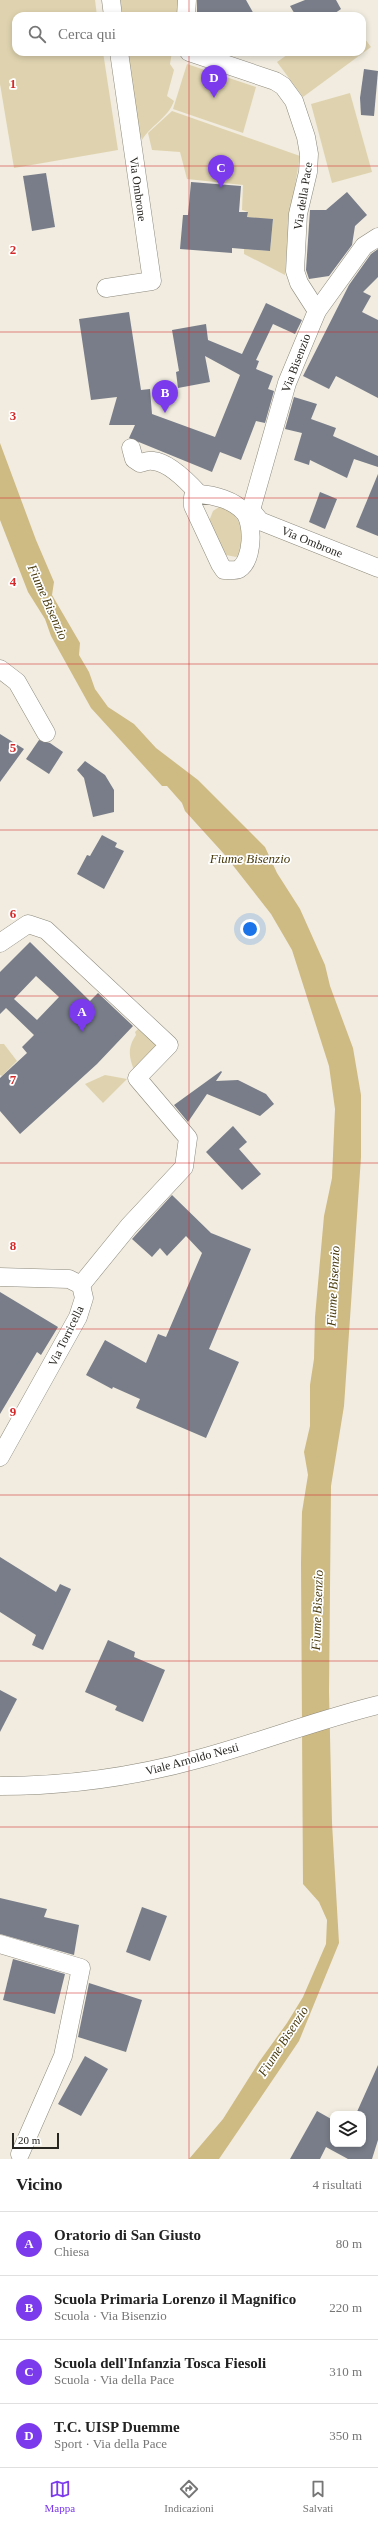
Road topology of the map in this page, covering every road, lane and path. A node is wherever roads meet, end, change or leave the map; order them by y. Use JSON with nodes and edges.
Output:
{"nodes":[{"id":1,"x":111,"y":0,"type":"edge"},
{"id":2,"x":187,"y":0,"type":"edge"},
{"id":3,"x":112,"y":12,"type":"edge"},
{"id":4,"x":186,"y":12,"type":"edge"},
{"id":5,"x":120,"y":56,"type":"edge"},
{"id":6,"x":201,"y":56,"type":"edge"},
{"id":7,"x":378,"y":237,"type":"edge"},
{"id":8,"x":106,"y":288,"type":"dead end"},
{"id":9,"x":317,"y":311,"type":"junction"},
{"id":10,"x":131,"y":448,"type":"dead end"},
{"id":11,"x":199,"y":494,"type":"junction"},
{"id":12,"x":248,"y":511,"type":"junction"},
{"id":13,"x":378,"y":568,"type":"edge"},
{"id":14,"x":0,"y":669,"type":"edge"},
{"id":15,"x":46,"y":733,"type":"dead end"},
{"id":16,"x":0,"y":943,"type":"edge"},
{"id":17,"x":0,"y":1277,"type":"edge"},
{"id":18,"x":80,"y":1285,"type":"junction"},
{"id":19,"x":0,"y":1457,"type":"edge"},
{"id":20,"x":378,"y":1705,"type":"edge"},
{"id":21,"x":0,"y":1786,"type":"edge"},
{"id":22,"x":0,"y":1944,"type":"edge"},
{"id":23,"x":20,"y":2154,"type":"dead end"}],
"edges":[{"from":1,"to":3,"type":"street"},
{"from":2,"to":4,"type":"street"},
{"from":5,"to":8,"type":"street","name":"Via Ombrone"},
{"from":6,"to":9,"type":"street","name":"Via della Pace"},
{"from":7,"to":9,"type":"street","name":"Via Bisenzio"},
{"from":9,"to":12,"type":"street","name":"Via Bisenzio"},
{"from":10,"to":11,"type":"street"},
{"from":11,"to":12,"type":"street","name":"Via Ombrone"},
{"from":11,"to":12,"type":"street"},
{"from":12,"to":13,"type":"street","name":"Via Ombrone"},
{"from":14,"to":15,"type":"street"},
{"from":16,"to":18,"type":"street"},
{"from":17,"to":18,"type":"street"},
{"from":18,"to":19,"type":"street","name":"Via Torricella"},
{"from":20,"to":21,"type":"street","name":"Viale Arnoldo Nesti"},
{"from":22,"to":23,"type":"street"}]}
